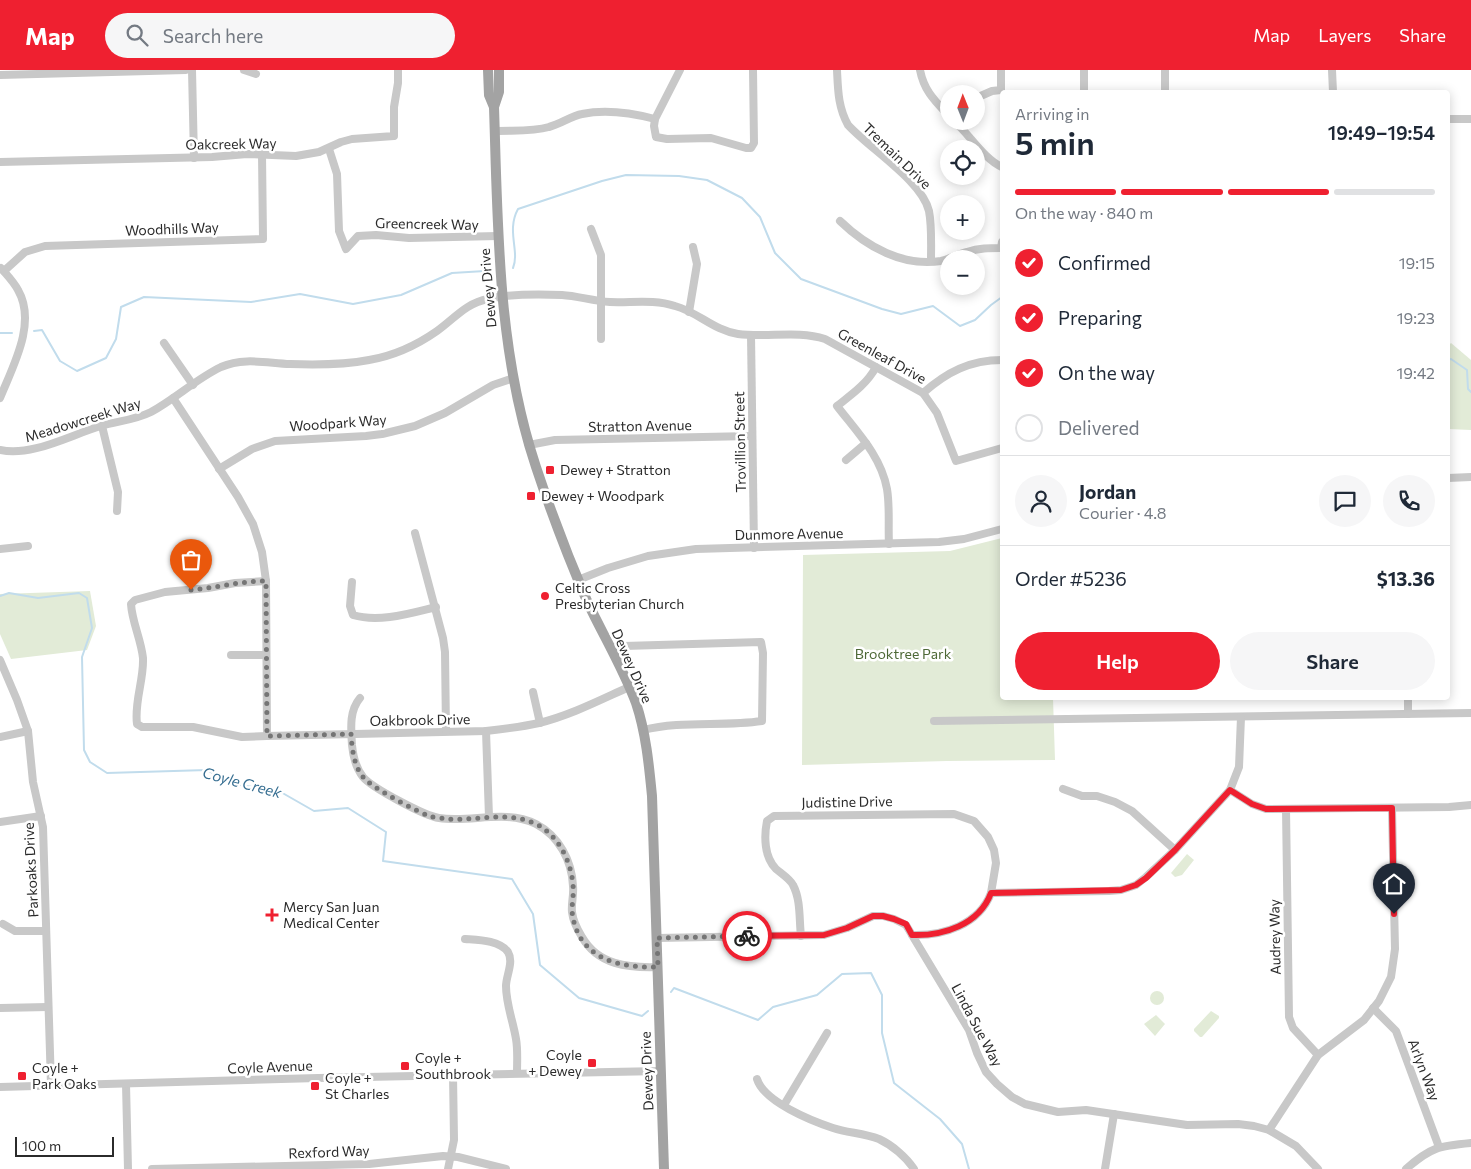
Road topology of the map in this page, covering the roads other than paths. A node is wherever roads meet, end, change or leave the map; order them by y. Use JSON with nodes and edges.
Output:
{"nodes":[{"id":1,"x":186,"y":70,"type":"edge"},
{"id":2,"x":192,"y":70,"type":"edge"},
{"id":3,"x":244,"y":70,"type":"edge"},
{"id":4,"x":398,"y":70,"type":"edge"},
{"id":5,"x":488,"y":70,"type":"edge"},
{"id":6,"x":499,"y":70,"type":"edge"},
{"id":7,"x":680,"y":70,"type":"edge"},
{"id":8,"x":753,"y":70,"type":"edge"},
{"id":9,"x":838,"y":70,"type":"edge"},
{"id":10,"x":920,"y":70,"type":"edge"},
{"id":11,"x":1001,"y":70,"type":"edge"},
{"id":12,"x":1084,"y":70,"type":"edge"},
{"id":13,"x":1164,"y":70,"type":"edge"},
{"id":14,"x":1332,"y":70,"type":"edge"},
{"id":15,"x":256,"y":74,"type":"dead end"},
{"id":16,"x":0,"y":75,"type":"edge"},
{"id":17,"x":1000,"y":90,"type":"edge"},
{"id":18,"x":1001,"y":90,"type":"edge"},
{"id":19,"x":1084,"y":90,"type":"edge"},
{"id":20,"x":1165,"y":90,"type":"edge"},
{"id":21,"x":1333,"y":90,"type":"edge"},
{"id":22,"x":985,"y":95,"type":"edge"},
{"id":23,"x":494,"y":107,"type":"junction"},
{"id":24,"x":940,"y":107,"type":"edge"},
{"id":25,"x":655,"y":119,"type":"junction"},
{"id":26,"x":1450,"y":119,"type":"edge"},
{"id":27,"x":1471,"y":119,"type":"edge"},
{"id":28,"x":964,"y":130,"type":"edge"},
{"id":29,"x":495,"y":131,"type":"junction"},
{"id":30,"x":329,"y":149,"type":"junction"},
{"id":31,"x":262,"y":154,"type":"junction"},
{"id":32,"x":194,"y":158,"type":"junction"},
{"id":33,"x":0,"y":162,"type":"edge"},
{"id":34,"x":1000,"y":166,"type":"edge"},
{"id":35,"x":840,"y":221,"type":"dead end"},
{"id":36,"x":591,"y":228,"type":"dead end"},
{"id":37,"x":498,"y":236,"type":"junction"},
{"id":38,"x":693,"y":247,"type":"dead end"},
{"id":39,"x":1000,"y":248,"type":"edge"},
{"id":40,"x":931,"y":261,"type":"junction"},
{"id":41,"x":2,"y":269,"type":"edge"},
{"id":42,"x":503,"y":297,"type":"junction"},
{"id":43,"x":601,"y":301,"type":"junction"},
{"id":44,"x":689,"y":312,"type":"junction"},
{"id":45,"x":750,"y":336,"type":"junction"},
{"id":46,"x":601,"y":339,"type":"dead end"},
{"id":47,"x":164,"y":342,"type":"dead end"},
{"id":48,"x":1000,"y":360,"type":"edge"},
{"id":49,"x":876,"y":367,"type":"junction"},
{"id":50,"x":514,"y":378,"type":"junction"},
{"id":51,"x":192,"y":385,"type":"junction"},
{"id":52,"x":923,"y":393,"type":"junction"},
{"id":53,"x":0,"y":398,"type":"edge"},
{"id":54,"x":173,"y":398,"type":"junction"},
{"id":55,"x":102,"y":426,"type":"junction"},
{"id":56,"x":752,"y":436,"type":"junction"},
{"id":57,"x":866,"y":443,"type":"junction"},
{"id":58,"x":529,"y":445,"type":"junction"},
{"id":59,"x":1000,"y":449,"type":"edge"},
{"id":60,"x":0,"y":450,"type":"edge"},
{"id":61,"x":846,"y":460,"type":"dead end"},
{"id":62,"x":219,"y":469,"type":"junction"},
{"id":63,"x":1450,"y":478,"type":"edge"},
{"id":64,"x":1471,"y":478,"type":"edge"},
{"id":65,"x":117,"y":511,"type":"dead end"},
{"id":66,"x":1000,"y":529,"type":"edge"},
{"id":67,"x":415,"y":533,"type":"dead end"},
{"id":68,"x":889,"y":544,"type":"junction"},
{"id":69,"x":28,"y":546,"type":"dead end"},
{"id":70,"x":754,"y":548,"type":"junction"},
{"id":71,"x":0,"y":549,"type":"edge"},
{"id":72,"x":578,"y":580,"type":"junction"},
{"id":73,"x":266,"y":581,"type":"junction"},
{"id":74,"x":352,"y":582,"type":"dead end"},
{"id":75,"x":436,"y":608,"type":"junction"},
{"id":76,"x":610,"y":648,"type":"junction"},
{"id":77,"x":231,"y":655,"type":"dead end"},
{"id":78,"x":266,"y":655,"type":"junction"},
{"id":79,"x":0,"y":660,"type":"edge"},
{"id":80,"x":629,"y":687,"type":"junction"},
{"id":81,"x":533,"y":692,"type":"dead end"},
{"id":82,"x":360,"y":698,"type":"dead end"},
{"id":83,"x":1408,"y":700,"type":"edge"},
{"id":84,"x":1471,"y":713,"type":"edge"},
{"id":85,"x":1408,"y":714,"type":"junction"},
{"id":86,"x":1241,"y":717,"type":"junction"},
{"id":87,"x":934,"y":721,"type":"dead end"},
{"id":88,"x":540,"y":723,"type":"junction"},
{"id":89,"x":643,"y":730,"type":"junction"},
{"id":90,"x":28,"y":731,"type":"junction"},
{"id":91,"x":446,"y":731,"type":"junction"},
{"id":92,"x":486,"y":731,"type":"junction"},
{"id":93,"x":351,"y":734,"type":"junction"},
{"id":94,"x":267,"y":736,"type":"junction"},
{"id":95,"x":0,"y":737,"type":"edge"},
{"id":96,"x":1063,"y":789,"type":"dead end"},
{"id":97,"x":1230,"y":790,"type":"junction"},
{"id":98,"x":1471,"y":805,"type":"edge"},
{"id":99,"x":1392,"y":808,"type":"junction"},
{"id":100,"x":1286,"y":809,"type":"junction"},
{"id":101,"x":41,"y":816,"type":"junction"},
{"id":102,"x":489,"y":817,"type":"junction"},
{"id":103,"x":0,"y":822,"type":"edge"},
{"id":104,"x":1175,"y":850,"type":"junction"},
{"id":105,"x":991,"y":893,"type":"junction"},
{"id":106,"x":2,"y":924,"type":"dead end"},
{"id":107,"x":46,"y":931,"type":"junction"},
{"id":108,"x":912,"y":935,"type":"junction"},
{"id":109,"x":801,"y":936,"type":"junction"},
{"id":110,"x":657,"y":938,"type":"junction"},
{"id":111,"x":465,"y":939,"type":"dead end"},
{"id":112,"x":658,"y":967,"type":"junction"},
{"id":113,"x":48,"y":1007,"type":"junction"},
{"id":114,"x":0,"y":1008,"type":"edge"},
{"id":115,"x":1373,"y":1008,"type":"junction"},
{"id":116,"x":827,"y":1033,"type":"dead end"},
{"id":117,"x":1318,"y":1054,"type":"junction"},
{"id":118,"x":662,"y":1071,"type":"junction"},
{"id":119,"x":517,"y":1073,"type":"junction"},
{"id":120,"x":453,"y":1075,"type":"junction"},
{"id":121,"x":757,"y":1079,"type":"dead end"},
{"id":122,"x":126,"y":1084,"type":"junction"},
{"id":123,"x":51,"y":1085,"type":"junction"},
{"id":124,"x":0,"y":1086,"type":"edge"},
{"id":125,"x":784,"y":1105,"type":"junction"},
{"id":126,"x":1114,"y":1114,"type":"junction"},
{"id":127,"x":1269,"y":1130,"type":"junction"},
{"id":128,"x":1471,"y":1143,"type":"edge"},
{"id":129,"x":1439,"y":1147,"type":"junction"},
{"id":130,"x":451,"y":1156,"type":"junction"},
{"id":131,"x":369,"y":1166,"type":"edge"},
{"id":132,"x":128,"y":1169,"type":"edge"},
{"id":133,"x":152,"y":1169,"type":"edge"},
{"id":134,"x":448,"y":1169,"type":"edge"},
{"id":135,"x":506,"y":1169,"type":"edge"},
{"id":136,"x":664,"y":1169,"type":"edge"},
{"id":137,"x":914,"y":1169,"type":"edge"},
{"id":138,"x":1105,"y":1169,"type":"edge"},
{"id":139,"x":1318,"y":1169,"type":"edge"},
{"id":140,"x":1406,"y":1169,"type":"edge"}],
"edges":[{"from":1,"to":16,"type":"street"},
{"from":2,"to":32,"type":"street"},
{"from":3,"to":15,"type":"street"},
{"from":4,"to":30,"type":"street","name":"Oakcreek Way"},
{"from":5,"to":23,"type":"main road"},
{"from":6,"to":23,"type":"main road","name":"Dewey Drive"},
{"from":7,"to":25,"type":"street"},
{"from":8,"to":25,"type":"street"},
{"from":9,"to":40,"type":"street","name":"Tremain Drive"},
{"from":10,"to":24,"type":"street"},
{"from":11,"to":18,"type":"street"},
{"from":12,"to":19,"type":"street"},
{"from":13,"to":20,"type":"street"},
{"from":14,"to":21,"type":"street"},
{"from":17,"to":22,"type":"street"},
{"from":23,"to":29,"type":"main road","name":"Dewey Drive"},
{"from":25,"to":29,"type":"street"},
{"from":26,"to":27,"type":"street"},
{"from":28,"to":34,"type":"street"},
{"from":29,"to":37,"type":"main road","name":"Dewey Drive"},
{"from":30,"to":31,"type":"street","name":"Oakcreek Way"},
{"from":30,"to":37,"type":"street","name":"Greencreek Way"},
{"from":31,"to":32,"type":"street","name":"Oakcreek Way"},
{"from":31,"to":41,"type":"street","name":"Woodhills Way"},
{"from":32,"to":33,"type":"street","name":"Oakcreek Way"},
{"from":35,"to":40,"type":"street"},
{"from":36,"to":43,"type":"street"},
{"from":37,"to":42,"type":"main road","name":"Dewey Drive"},
{"from":38,"to":44,"type":"street"},
{"from":39,"to":40,"type":"street"},
{"from":41,"to":53,"type":"street"},
{"from":42,"to":43,"type":"street","name":"Greenleaf Drive"},
{"from":42,"to":50,"type":"main road","name":"Dewey Drive"},
{"from":42,"to":51,"type":"street","name":"Meadowcreek Way"},
{"from":43,"to":44,"type":"street","name":"Greenleaf Drive"},
{"from":43,"to":46,"type":"street"},
{"from":44,"to":45,"type":"street","name":"Greenleaf Drive"},
{"from":45,"to":49,"type":"street","name":"Greenleaf Drive"},
{"from":45,"to":56,"type":"street","name":"Trovillion Street"},
{"from":47,"to":51,"type":"street"},
{"from":48,"to":52,"type":"street"},
{"from":49,"to":52,"type":"street","name":"Greenleaf Drive"},
{"from":49,"to":57,"type":"street"},
{"from":50,"to":58,"type":"main road","name":"Dewey Drive"},
{"from":50,"to":62,"type":"street","name":"Woodpark Way"},
{"from":51,"to":54,"type":"street","name":"Meadowcreek Way"},
{"from":52,"to":59,"type":"street","name":"Greenleaf Drive"},
{"from":54,"to":55,"type":"street","name":"Meadowcreek Way"},
{"from":54,"to":62,"type":"street"},
{"from":55,"to":60,"type":"street","name":"Meadowcreek Way"},
{"from":55,"to":65,"type":"street"},
{"from":56,"to":58,"type":"street","name":"Stratton Avenue"},
{"from":56,"to":70,"type":"street","name":"Trovillion Street"},
{"from":57,"to":61,"type":"street"},
{"from":57,"to":68,"type":"street"},
{"from":58,"to":72,"type":"main road","name":"Dewey Drive"},
{"from":62,"to":73,"type":"street"},
{"from":63,"to":64,"type":"street"},
{"from":66,"to":68,"type":"street","name":"Dunmore Avenue"},
{"from":67,"to":75,"type":"street"},
{"from":68,"to":70,"type":"street","name":"Dunmore Avenue"},
{"from":69,"to":71,"type":"street"},
{"from":70,"to":72,"type":"street","name":"Dunmore Avenue"},
{"from":72,"to":76,"type":"main road","name":"Dewey Drive"},
{"from":73,"to":78,"type":"street"},
{"from":73,"to":94,"type":"street","name":"Oakbrook Drive"},
{"from":74,"to":75,"type":"street"},
{"from":75,"to":91,"type":"street"},
{"from":76,"to":80,"type":"main road","name":"Dewey Drive"},
{"from":76,"to":89,"type":"street"},
{"from":77,"to":78,"type":"street"},
{"from":78,"to":94,"type":"street"},
{"from":79,"to":90,"type":"street","name":"Parkoaks Drive"},
{"from":80,"to":88,"type":"street","name":"Oakbrook Drive"},
{"from":80,"to":89,"type":"main road","name":"Dewey Drive"},
{"from":81,"to":88,"type":"street"},
{"from":82,"to":93,"type":"street"},
{"from":83,"to":85,"type":"street"},
{"from":84,"to":85,"type":"street"},
{"from":85,"to":86,"type":"street"},
{"from":86,"to":87,"type":"street"},
{"from":86,"to":97,"type":"street"},
{"from":88,"to":92,"type":"street","name":"Oakbrook Drive"},
{"from":89,"to":110,"type":"main road","name":"Dewey Drive"},
{"from":90,"to":95,"type":"street"},
{"from":90,"to":101,"type":"street","name":"Parkoaks Drive"},
{"from":91,"to":92,"type":"street","name":"Oakbrook Drive"},
{"from":91,"to":93,"type":"street","name":"Oakbrook Drive"},
{"from":92,"to":102,"type":"street"},
{"from":93,"to":94,"type":"street","name":"Oakbrook Drive"},
{"from":93,"to":102,"type":"street"},
{"from":96,"to":104,"type":"street"},
{"from":97,"to":100,"type":"street"},
{"from":97,"to":104,"type":"street"},
{"from":98,"to":99,"type":"street"},
{"from":99,"to":100,"type":"street"},
{"from":99,"to":115,"type":"street"},
{"from":100,"to":117,"type":"street","name":"Audrey Way"},
{"from":101,"to":103,"type":"street"},
{"from":101,"to":107,"type":"street","name":"Parkoaks Drive"},
{"from":102,"to":112,"type":"street"},
{"from":104,"to":105,"type":"street"},
{"from":105,"to":108,"type":"street"},
{"from":105,"to":109,"type":"street","name":"Judistine Drive"},
{"from":106,"to":107,"type":"street"},
{"from":107,"to":113,"type":"street","name":"Parkoaks Drive"},
{"from":108,"to":109,"type":"street","name":"Linda Sue Way"},
{"from":108,"to":126,"type":"street","name":"Linda Sue Way"},
{"from":109,"to":110,"type":"street","name":"Linda Sue Way"},
{"from":110,"to":112,"type":"main road","name":"Dewey Drive"},
{"from":111,"to":119,"type":"street"},
{"from":112,"to":118,"type":"main road","name":"Dewey Drive"},
{"from":113,"to":114,"type":"street"},
{"from":113,"to":123,"type":"street","name":"Parkoaks Drive"},
{"from":115,"to":117,"type":"street"},
{"from":115,"to":129,"type":"street","name":"Arlyn Way"},
{"from":116,"to":125,"type":"street"},
{"from":117,"to":127,"type":"street"},
{"from":118,"to":119,"type":"street","name":"Coyle Avenue"},
{"from":118,"to":136,"type":"main road","name":"Dewey Drive"},
{"from":119,"to":120,"type":"street","name":"Coyle Avenue"},
{"from":120,"to":122,"type":"street","name":"Coyle Avenue"},
{"from":120,"to":130,"type":"street"},
{"from":121,"to":125,"type":"street"},
{"from":122,"to":123,"type":"street","name":"Coyle Avenue"},
{"from":122,"to":132,"type":"street"},
{"from":123,"to":124,"type":"street","name":"Coyle Avenue"},
{"from":125,"to":137,"type":"street"},
{"from":126,"to":127,"type":"street","name":"Linda Sue Way"},
{"from":126,"to":138,"type":"street"},
{"from":127,"to":139,"type":"street","name":"Linda Sue Way"},
{"from":128,"to":129,"type":"street"},
{"from":129,"to":140,"type":"street"},
{"from":130,"to":131,"type":"street","name":"Rexford Way"},
{"from":130,"to":134,"type":"street"},
{"from":130,"to":135,"type":"street","name":"Rexford Way"},
{"from":131,"to":133,"type":"street","name":"Rexford Way"}]}
